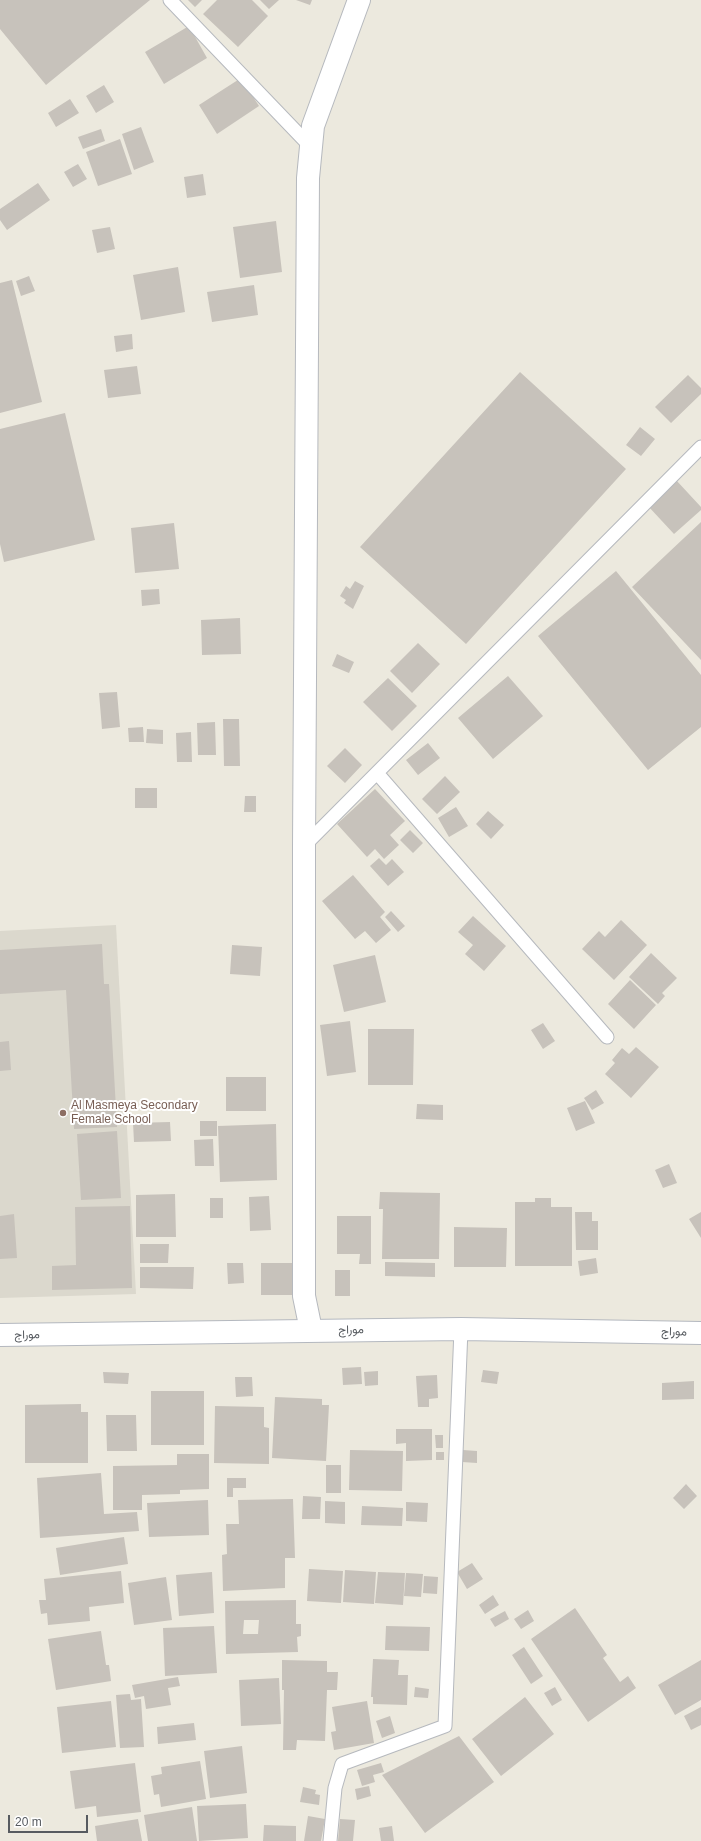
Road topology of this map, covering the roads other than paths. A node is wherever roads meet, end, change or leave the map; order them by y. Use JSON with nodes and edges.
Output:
{"nodes":[{"id":1,"x":170,"y":0,"type":"edge"},
{"id":2,"x":359,"y":0,"type":"edge"},
{"id":3,"x":310,"y":146,"type":"junction"},
{"id":4,"x":701,"y":447,"type":"edge"},
{"id":5,"x":377,"y":773,"type":"junction"},
{"id":6,"x":304,"y":846,"type":"junction"},
{"id":7,"x":607,"y":1037,"type":"dead end"},
{"id":8,"x":461,"y":1329,"type":"junction"},
{"id":9,"x":310,"y":1330,"type":"junction"},
{"id":10,"x":701,"y":1333,"type":"edge"},
{"id":11,"x":0,"y":1335,"type":"edge"},
{"id":12,"x":330,"y":1841,"type":"edge"}],
"edges":[{"from":1,"to":3,"type":"lane"},
{"from":2,"to":3,"type":"street"},
{"from":3,"to":6,"type":"street"},
{"from":4,"to":5,"type":"lane"},
{"from":5,"to":6,"type":"lane"},
{"from":5,"to":7,"type":"lane"},
{"from":6,"to":9,"type":"street"},
{"from":8,"to":9,"type":"street","name":"موراج"},
{"from":8,"to":10,"type":"street","name":"موراج"},
{"from":8,"to":12,"type":"lane"},
{"from":9,"to":11,"type":"street","name":"موراج"}]}
